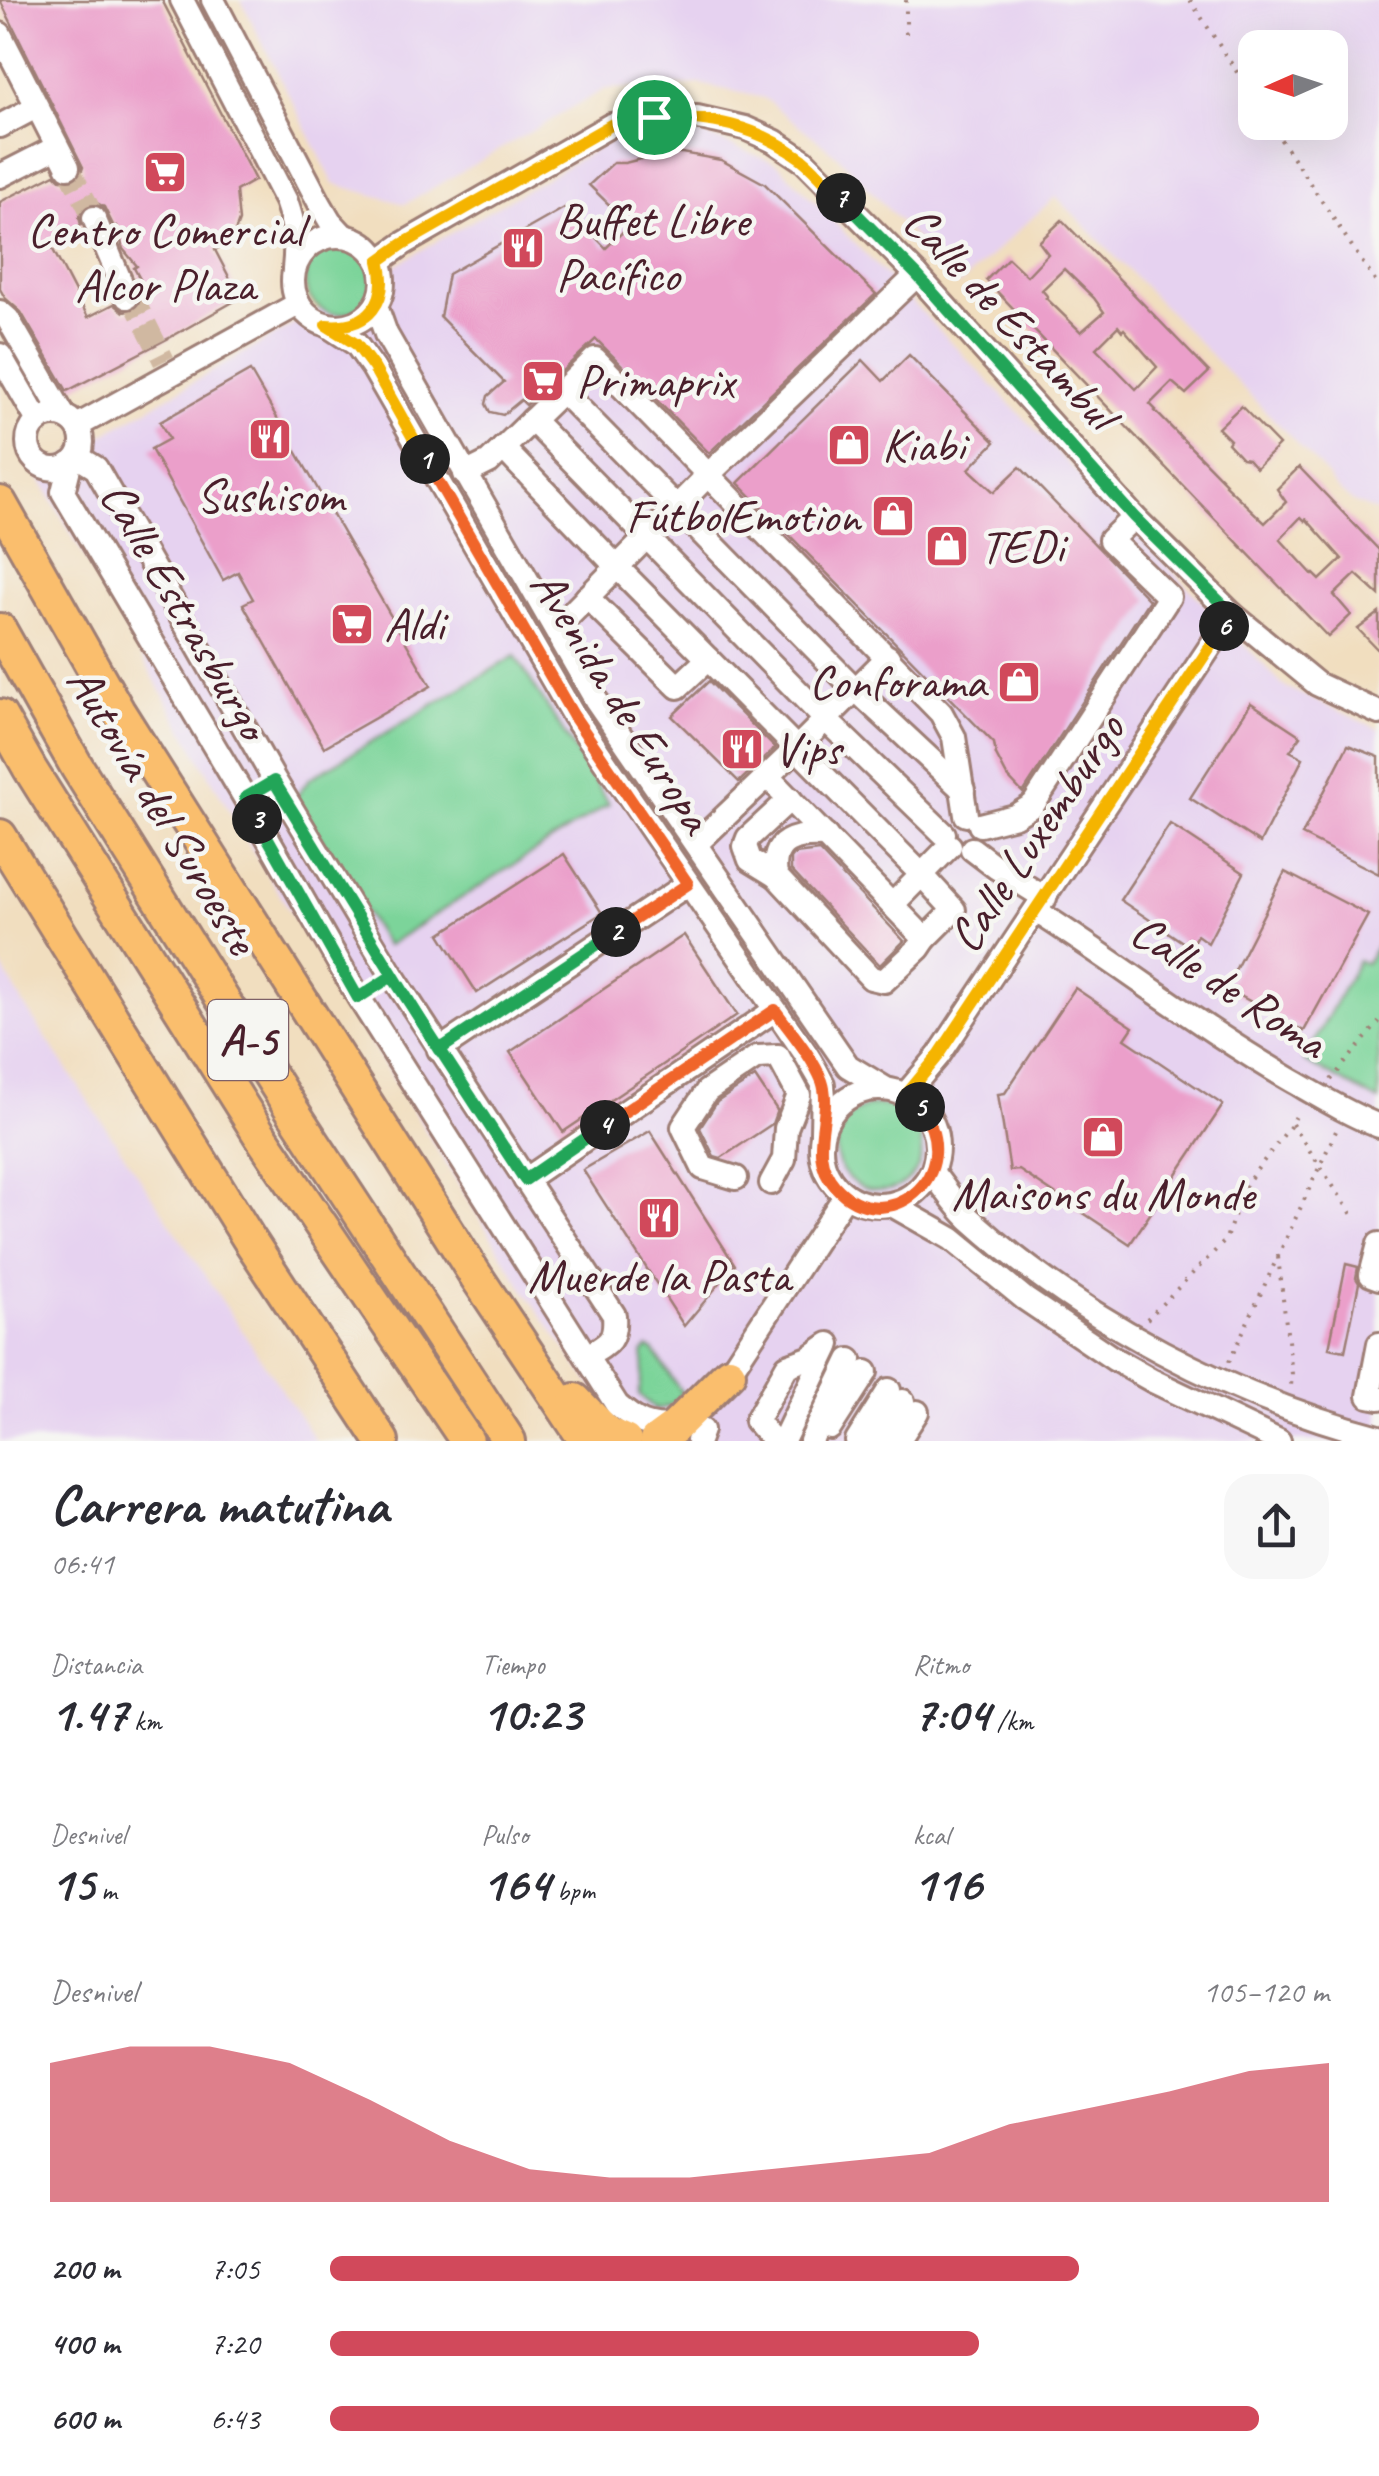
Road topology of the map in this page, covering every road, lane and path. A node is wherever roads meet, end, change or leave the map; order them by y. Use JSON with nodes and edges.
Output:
{"nodes":[{"id":1,"x":182,"y":0,"type":"edge"},
{"id":2,"x":213,"y":0,"type":"edge"},
{"id":3,"x":906,"y":0,"type":"edge"},
{"id":4,"x":1190,"y":0,"type":"edge"},
{"id":5,"x":0,"y":34,"type":"edge"},
{"id":6,"x":906,"y":40,"type":"dead end"},
{"id":7,"x":8,"y":72,"type":"edge"},
{"id":8,"x":1238,"y":74,"type":"edge"},
{"id":9,"x":36,"y":107,"type":"junction"},
{"id":10,"x":0,"y":126,"type":"edge"},
{"id":11,"x":1282,"y":140,"type":"edge"},
{"id":12,"x":0,"y":176,"type":"edge"},
{"id":13,"x":94,"y":218,"type":"tunnel mouth"},
{"id":14,"x":343,"y":235,"type":"junction"},
{"id":15,"x":379,"y":261,"type":"junction"},
{"id":16,"x":294,"y":269,"type":"junction"},
{"id":17,"x":917,"y":275,"type":"junction"},
{"id":18,"x":1379,"y":287,"type":"edge"},
{"id":19,"x":129,"y":293,"type":"tunnel mouth"},
{"id":20,"x":298,"y":304,"type":"junction"},
{"id":21,"x":376,"y":306,"type":"junction"},
{"id":22,"x":0,"y":312,"type":"edge"},
{"id":23,"x":326,"y":325,"type":"junction"},
{"id":24,"x":0,"y":355,"type":"edge"},
{"id":25,"x":562,"y":391,"type":"junction"},
{"id":26,"x":532,"y":420,"type":"junction"},
{"id":27,"x":38,"y":421,"type":"junction"},
{"id":28,"x":70,"y":421,"type":"junction"},
{"id":29,"x":503,"y":448,"type":"junction"},
{"id":30,"x":74,"y":460,"type":"junction"},
{"id":31,"x":464,"y":474,"type":"junction"},
{"id":32,"x":709,"y":474,"type":"junction"},
{"id":33,"x":0,"y":503,"type":"edge"},
{"id":34,"x":676,"y":506,"type":"junction"},
{"id":35,"x":1134,"y":517,"type":"junction"},
{"id":36,"x":646,"y":537,"type":"junction"},
{"id":37,"x":617,"y":567,"type":"junction"},
{"id":38,"x":587,"y":597,"type":"junction"},
{"id":39,"x":1232,"y":614,"type":"junction"},
{"id":40,"x":556,"y":629,"type":"junction"},
{"id":41,"x":0,"y":630,"type":"edge"},
{"id":42,"x":888,"y":657,"type":"junction"},
{"id":43,"x":708,"y":659,"type":"junction"},
{"id":44,"x":856,"y":689,"type":"junction"},
{"id":45,"x":1379,"y":713,"type":"edge"},
{"id":46,"x":0,"y":716,"type":"edge"},
{"id":47,"x":825,"y":720,"type":"junction"},
{"id":48,"x":797,"y":748,"type":"junction"},
{"id":49,"x":767,"y":776,"type":"junction"},
{"id":50,"x":274,"y":781,"type":"junction"},
{"id":51,"x":963,"y":790,"type":"junction"},
{"id":52,"x":245,"y":798,"type":"junction"},
{"id":53,"x":790,"y":799,"type":"junction"},
{"id":54,"x":0,"y":836,"type":"edge"},
{"id":55,"x":826,"y":836,"type":"junction"},
{"id":56,"x":956,"y":843,"type":"junction"},
{"id":57,"x":696,"y":844,"type":"junction"},
{"id":58,"x":922,"y":874,"type":"junction"},
{"id":59,"x":776,"y":876,"type":"junction"},
{"id":60,"x":688,"y":884,"type":"junction"},
{"id":61,"x":892,"y":904,"type":"junction"},
{"id":62,"x":1040,"y":904,"type":"junction"},
{"id":63,"x":924,"y":939,"type":"junction"},
{"id":64,"x":392,"y":976,"type":"junction"},
{"id":65,"x":358,"y":998,"type":"junction"},
{"id":66,"x":775,"y":1010,"type":"junction"},
{"id":67,"x":1379,"y":1022,"type":"edge"},
{"id":68,"x":439,"y":1050,"type":"junction"},
{"id":69,"x":1331,"y":1081,"type":"dead end"},
{"id":70,"x":896,"y":1092,"type":"junction"},
{"id":71,"x":1298,"y":1112,"type":"dead end"},
{"id":72,"x":1292,"y":1124,"type":"junction"},
{"id":73,"x":1379,"y":1126,"type":"edge"},
{"id":74,"x":1336,"y":1130,"type":"dead end"},
{"id":75,"x":822,"y":1132,"type":"junction"},
{"id":76,"x":1319,"y":1168,"type":"junction"},
{"id":77,"x":932,"y":1172,"type":"junction"},
{"id":78,"x":736,"y":1178,"type":"dead end"},
{"id":79,"x":525,"y":1180,"type":"junction"},
{"id":80,"x":770,"y":1183,"type":"dead end"},
{"id":81,"x":845,"y":1196,"type":"junction"},
{"id":82,"x":892,"y":1205,"type":"junction"},
{"id":83,"x":1353,"y":1216,"type":"dead end"},
{"id":84,"x":1379,"y":1244,"type":"edge"},
{"id":85,"x":1278,"y":1257,"type":"junction"},
{"id":86,"x":1379,"y":1278,"type":"edge"},
{"id":87,"x":1144,"y":1322,"type":"dead end"},
{"id":88,"x":519,"y":1342,"type":"junction"},
{"id":89,"x":1379,"y":1344,"type":"edge"},
{"id":90,"x":587,"y":1356,"type":"junction"},
{"id":91,"x":1226,"y":1368,"type":"dead end"},
{"id":92,"x":730,"y":1373,"type":"joint"},
{"id":93,"x":883,"y":1386,"type":"junction"},
{"id":94,"x":1290,"y":1396,"type":"dead end"},
{"id":95,"x":1379,"y":1398,"type":"edge"},
{"id":96,"x":685,"y":1436,"type":"edge"},
{"id":97,"x":1379,"y":1437,"type":"edge"},
{"id":98,"x":380,"y":1438,"type":"edge"},
{"id":99,"x":467,"y":1441,"type":"edge"},
{"id":100,"x":509,"y":1441,"type":"edge"},
{"id":101,"x":586,"y":1441,"type":"edge"},
{"id":102,"x":625,"y":1441,"type":"edge"},
{"id":103,"x":774,"y":1441,"type":"edge"},
{"id":104,"x":783,"y":1441,"type":"edge"},
{"id":105,"x":811,"y":1441,"type":"edge"},
{"id":106,"x":822,"y":1441,"type":"edge"},
{"id":107,"x":837,"y":1441,"type":"edge"},
{"id":108,"x":857,"y":1441,"type":"edge"},
{"id":109,"x":876,"y":1441,"type":"edge"},
{"id":110,"x":898,"y":1441,"type":"edge"},
{"id":111,"x":1279,"y":1441,"type":"edge"}],
"edges":[{"from":1,"to":16,"type":"street"},
{"from":2,"to":14,"type":"street"},
{"from":3,"to":6,"type":"path"},
{"from":4,"to":8,"type":"path"},
{"from":5,"to":7,"type":"street"},
{"from":7,"to":9,"type":"street"},
{"from":9,"to":10,"type":"street"},
{"from":9,"to":12,"type":"street"},
{"from":11,"to":18,"type":"path"},
{"from":13,"to":19,"type":"street"},
{"from":14,"to":15,"type":"street"},
{"from":14,"to":16,"type":"street"},
{"from":15,"to":17,"type":"street","name":"Calle de Estambul"},
{"from":15,"to":21,"type":"street"},
{"from":16,"to":20,"type":"street"},
{"from":17,"to":32,"type":"street"},
{"from":17,"to":35,"type":"street","name":"Calle de Estambul"},
{"from":20,"to":23,"type":"street"},
{"from":20,"to":28,"type":"street"},
{"from":21,"to":23,"type":"street"},
{"from":21,"to":31,"type":"street","name":"Avenida de Europa"},
{"from":22,"to":28,"type":"street"},
{"from":23,"to":60,"type":"street","name":"Avenida de Europa"},
{"from":24,"to":27,"type":"street"},
{"from":25,"to":26,"type":"street"},
{"from":25,"to":32,"type":"street"},
{"from":25,"to":34,"type":"street"},
{"from":26,"to":29,"type":"street"},
{"from":26,"to":36,"type":"street","name":"Calle de Roma"},
{"from":27,"to":28,"type":"street"},
{"from":27,"to":30,"type":"street"},
{"from":28,"to":30,"type":"street"},
{"from":29,"to":31,"type":"street"},
{"from":29,"to":37,"type":"street"},
{"from":30,"to":50,"type":"street"},
{"from":30,"to":52,"type":"street","name":"Calle Estrasburgo"},
{"from":31,"to":40,"type":"street","name":"Avenida de Europa"},
{"from":32,"to":34,"type":"street"},
{"from":32,"to":42,"type":"street"},
{"from":33,"to":88,"type":"highway"},
{"from":34,"to":36,"type":"street"},
{"from":34,"to":44,"type":"street"},
{"from":35,"to":39,"type":"street","name":"Calle de Estambul"},
{"from":35,"to":51,"type":"street"},
{"from":36,"to":37,"type":"street"},
{"from":36,"to":47,"type":"street","name":"Calle de Roma"},
{"from":37,"to":38,"type":"street"},
{"from":37,"to":43,"type":"street"},
{"from":38,"to":40,"type":"street"},
{"from":38,"to":43,"type":"street"},
{"from":39,"to":45,"type":"street","name":"Calle de Estambul"},
{"from":39,"to":62,"type":"street","name":"Calle Luxemburgo"},
{"from":40,"to":57,"type":"street","name":"Avenida de Europa"},
{"from":41,"to":100,"type":"highway","name":"Autovía del Suroeste","number":"A-5"},
{"from":42,"to":44,"type":"street"},
{"from":42,"to":51,"type":"street"},
{"from":43,"to":48,"type":"street"},
{"from":44,"to":47,"type":"street"},
{"from":44,"to":51,"type":"street"},
{"from":46,"to":99,"type":"highway","name":"Autovía del Suroeste","number":"A-5"},
{"from":47,"to":48,"type":"street"},
{"from":47,"to":56,"type":"street","name":"Calle de Roma"},
{"from":48,"to":49,"type":"street"},
{"from":48,"to":58,"type":"street"},
{"from":49,"to":53,"type":"street"},
{"from":49,"to":57,"type":"street"},
{"from":50,"to":52,"type":"street"},
{"from":50,"to":64,"type":"street"},
{"from":52,"to":65,"type":"street","name":"Calle Estrasburgo"},
{"from":53,"to":55,"type":"street"},
{"from":53,"to":59,"type":"street"},
{"from":54,"to":98,"type":"highway"},
{"from":55,"to":59,"type":"street"},
{"from":55,"to":61,"type":"street"},
{"from":56,"to":58,"type":"street"},
{"from":56,"to":62,"type":"street","name":"Calle de Roma"},
{"from":57,"to":70,"type":"street","name":"Avenida de Europa"},
{"from":58,"to":61,"type":"street"},
{"from":58,"to":63,"type":"street"},
{"from":59,"to":63,"type":"street"},
{"from":60,"to":66,"type":"street","name":"Avenida de Europa"},
{"from":60,"to":68,"type":"street"},
{"from":61,"to":63,"type":"street"},
{"from":62,"to":70,"type":"street","name":"Calle Luxemburgo"},
{"from":62,"to":73,"type":"street","name":"Calle de Roma"},
{"from":64,"to":65,"type":"street"},
{"from":64,"to":68,"type":"street"},
{"from":65,"to":90,"type":"street","name":"Calle Estrasburgo"},
{"from":66,"to":75,"type":"street","name":"Avenida de Europa"},
{"from":66,"to":79,"type":"street"},
{"from":67,"to":69,"type":"path"},
{"from":68,"to":79,"type":"street"},
{"from":70,"to":75,"type":"street"},
{"from":70,"to":77,"type":"street"},
{"from":71,"to":72,"type":"path"},
{"from":72,"to":76,"type":"path"},
{"from":72,"to":87,"type":"path"},
{"from":74,"to":76,"type":"path"},
{"from":75,"to":81,"type":"street"},
{"from":76,"to":83,"type":"path"},
{"from":76,"to":85,"type":"path"},
{"from":77,"to":82,"type":"street"},
{"from":77,"to":97,"type":"street"},
{"from":78,"to":80,"type":"street"},
{"from":79,"to":90,"type":"street"},
{"from":81,"to":82,"type":"street"},
{"from":81,"to":92,"type":"street"},
{"from":82,"to":111,"type":"street"},
{"from":84,"to":86,"type":"street"},
{"from":85,"to":91,"type":"path"},
{"from":85,"to":94,"type":"path"},
{"from":88,"to":101,"type":"highway"},
{"from":88,"to":102,"type":"highway"},
{"from":89,"to":95,"type":"street"},
{"from":90,"to":96,"type":"street","name":"Calle Estrasburgo"},
{"from":92,"to":96,"type":"highway"},
{"from":93,"to":105,"type":"street"},
{"from":93,"to":106,"type":"street"},
{"from":93,"to":107,"type":"street"},
{"from":93,"to":108,"type":"street"},
{"from":93,"to":109,"type":"street"},
{"from":93,"to":110,"type":"street"},
{"from":103,"to":104,"type":"street"}]}
